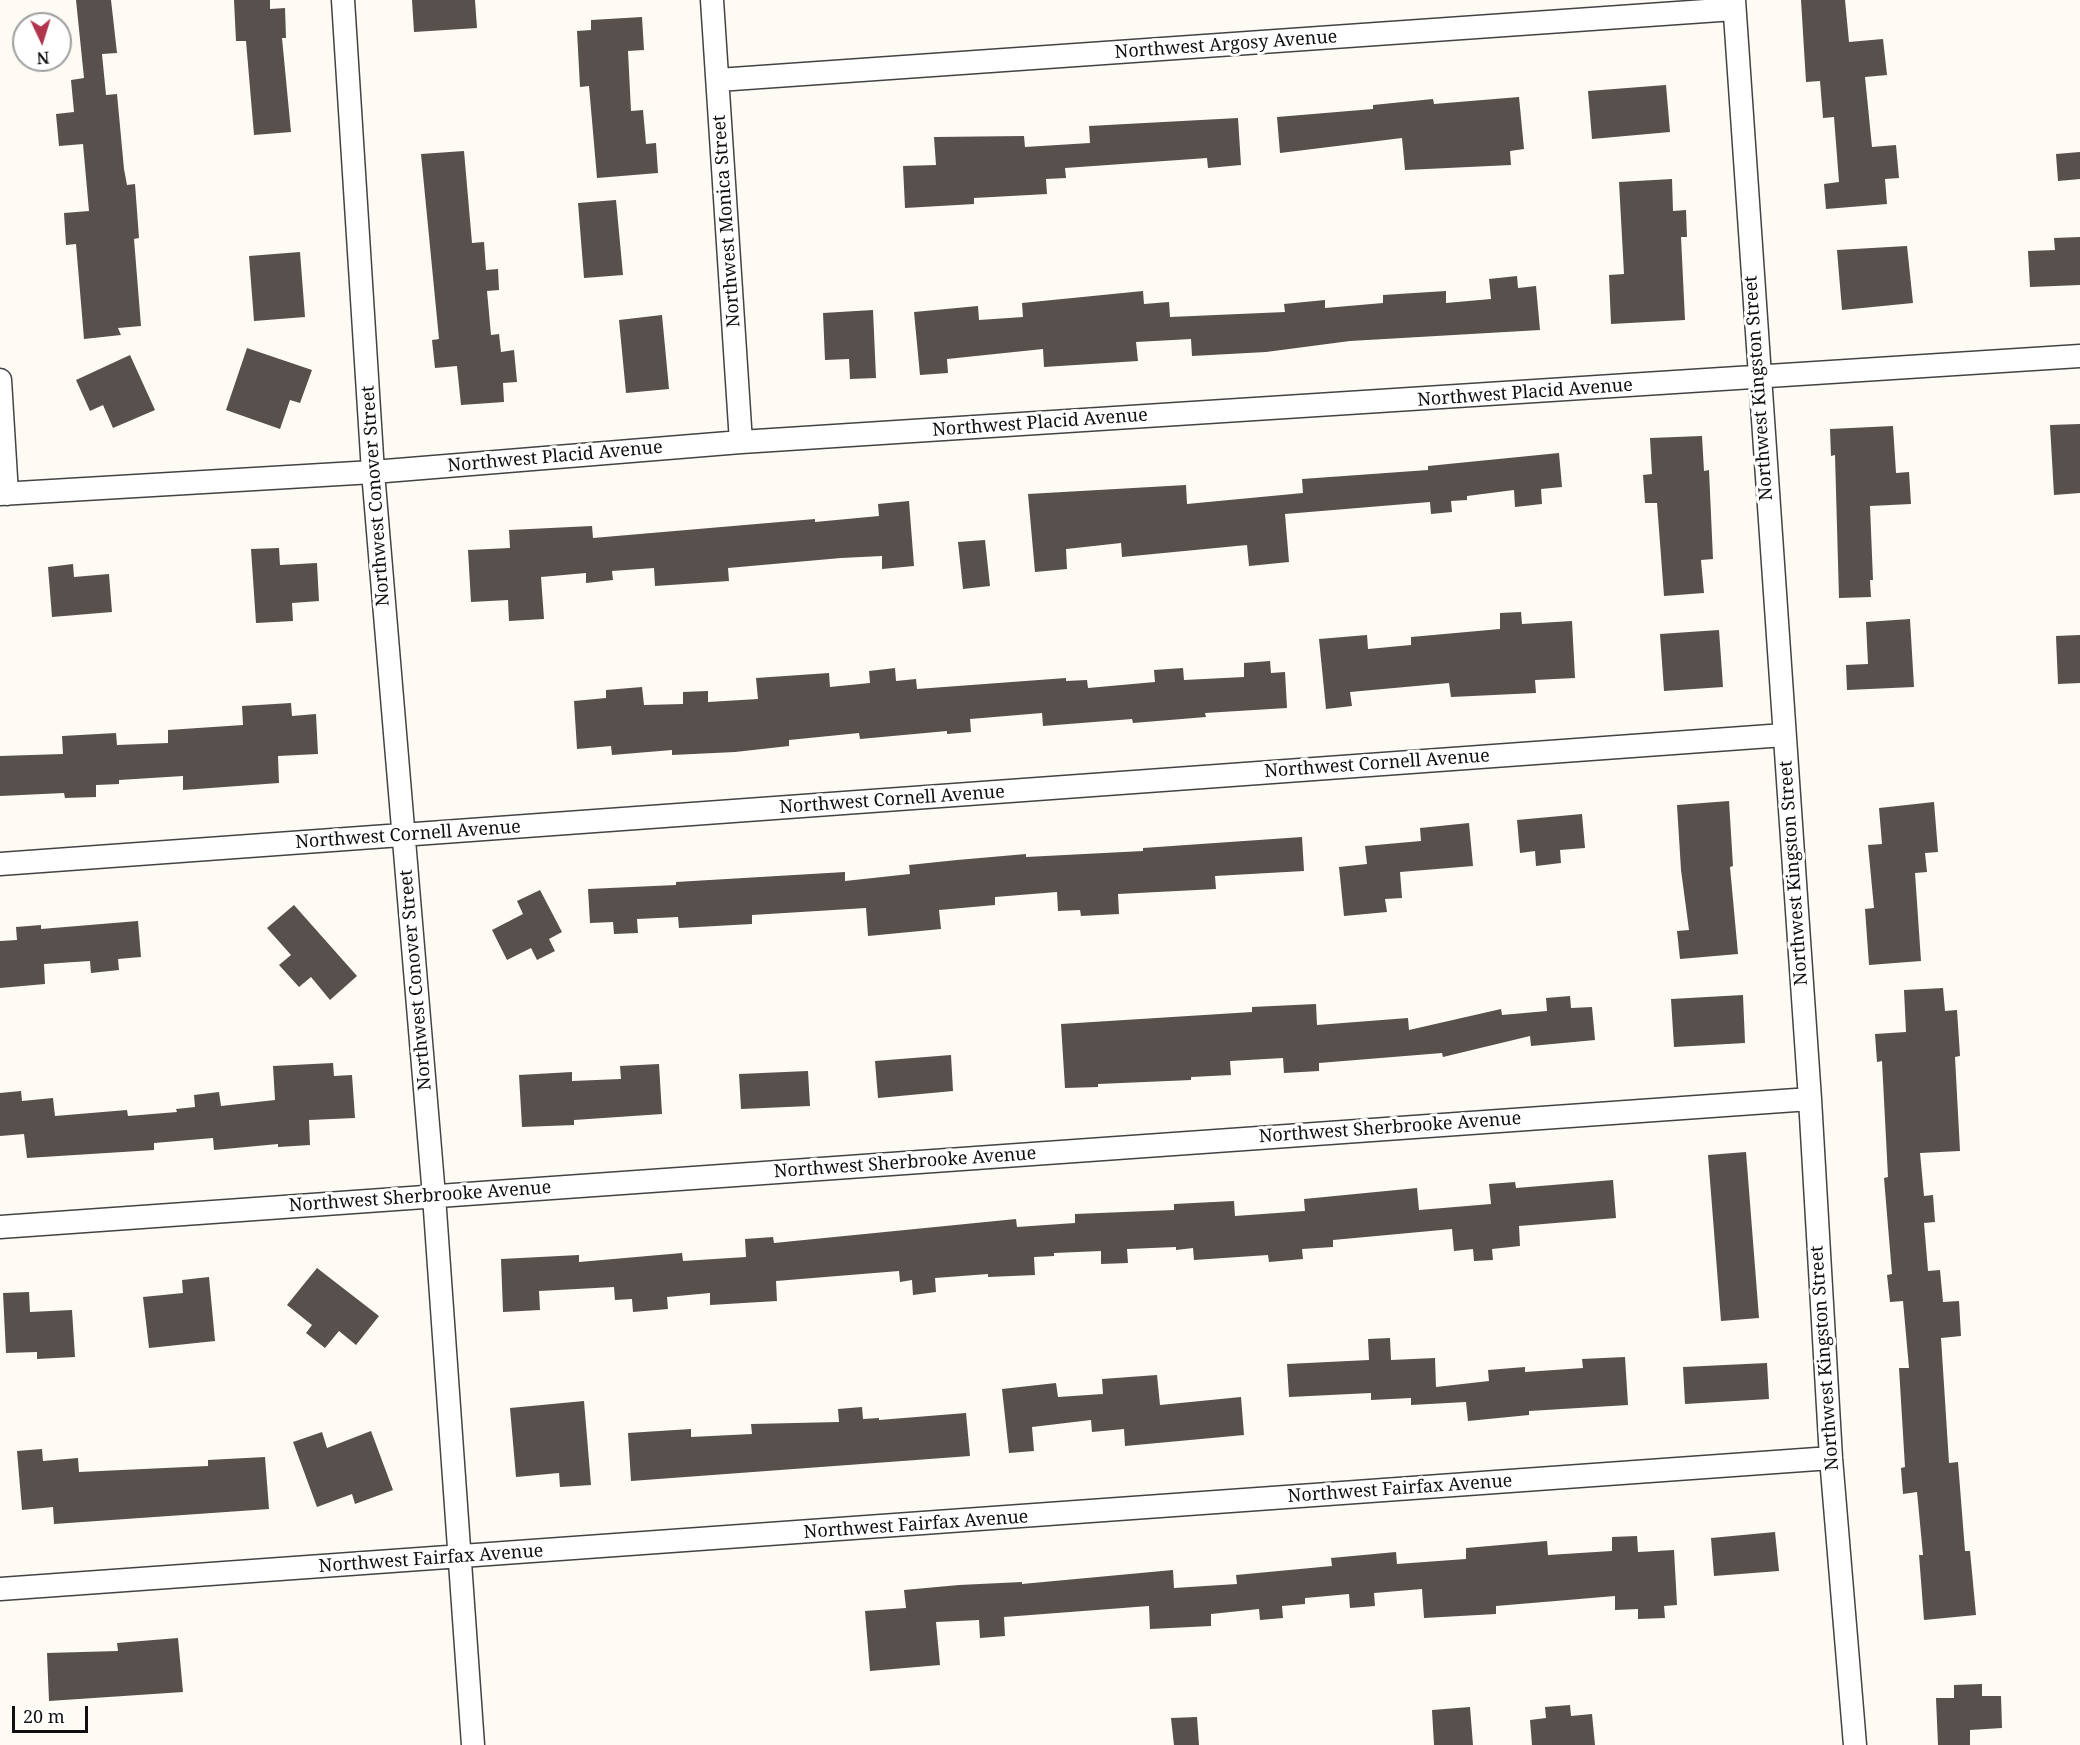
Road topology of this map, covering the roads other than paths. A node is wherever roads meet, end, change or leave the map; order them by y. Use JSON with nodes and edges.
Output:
{"nodes":[{"id":1,"x":342,"y":0,"type":"edge"},
{"id":2,"x":712,"y":0,"type":"edge"},
{"id":3,"x":1734,"y":5,"type":"edge"},
{"id":4,"x":718,"y":80,"type":"junction"},
{"id":5,"x":2080,"y":356,"type":"edge"},
{"id":6,"x":1758,"y":378,"type":"junction"},
{"id":7,"x":0,"y":380,"type":"edge"},
{"id":8,"x":741,"y":442,"type":"junction"},
{"id":9,"x":374,"y":472,"type":"junction"},
{"id":10,"x":3,"y":494,"type":"edge"},
{"id":11,"x":1784,"y":735,"type":"junction"},
{"id":12,"x":404,"y":836,"type":"junction"},
{"id":13,"x":0,"y":864,"type":"edge"},
{"id":14,"x":1810,"y":1099,"type":"junction"},
{"id":15,"x":434,"y":1196,"type":"junction"},
{"id":16,"x":0,"y":1227,"type":"edge"},
{"id":17,"x":1831,"y":1458,"type":"junction"},
{"id":18,"x":460,"y":1558,"type":"junction"},
{"id":19,"x":0,"y":1589,"type":"edge"},
{"id":20,"x":474,"y":1745,"type":"edge"},
{"id":21,"x":1855,"y":1745,"type":"edge"}],
"edges":[{"from":1,"to":9,"type":"street","name":"Northwest Conover Street"},
{"from":2,"to":4,"type":"street","name":"Northwest Monica Street"},
{"from":3,"to":4,"type":"street","name":"Northwest Argosy Avenue"},
{"from":3,"to":6,"type":"street","name":"Northwest Kingston Street"},
{"from":4,"to":8,"type":"street","name":"Northwest Monica Street"},
{"from":5,"to":6,"type":"street","name":"Northwest Placid Avenue"},
{"from":6,"to":8,"type":"street","name":"Northwest Placid Avenue"},
{"from":6,"to":11,"type":"street","name":"Northwest Kingston Street"},
{"from":7,"to":10,"type":"street"},
{"from":8,"to":9,"type":"street","name":"Northwest Placid Avenue"},
{"from":9,"to":10,"type":"street","name":"Northwest Placid Avenue"},
{"from":9,"to":12,"type":"street","name":"Northwest Conover Street"},
{"from":11,"to":12,"type":"street","name":"Northwest Cornell Avenue"},
{"from":11,"to":14,"type":"street","name":"Northwest Kingston Street"},
{"from":12,"to":13,"type":"street","name":"Northwest Cornell Avenue"},
{"from":12,"to":15,"type":"street","name":"Northwest Conover Street"},
{"from":14,"to":15,"type":"street","name":"Northwest Sherbrooke Avenue"},
{"from":14,"to":17,"type":"street","name":"Northwest Kingston Street"},
{"from":15,"to":16,"type":"street","name":"Northwest Sherbrooke Avenue"},
{"from":15,"to":18,"type":"street","name":"Northwest Conover Street"},
{"from":17,"to":18,"type":"street","name":"Northwest Fairfax Avenue"},
{"from":17,"to":21,"type":"street","name":"Northwest Kingston Street"},
{"from":18,"to":19,"type":"street","name":"Northwest Fairfax Avenue"},
{"from":18,"to":20,"type":"street","name":"Northwest Conover Street"}]}
